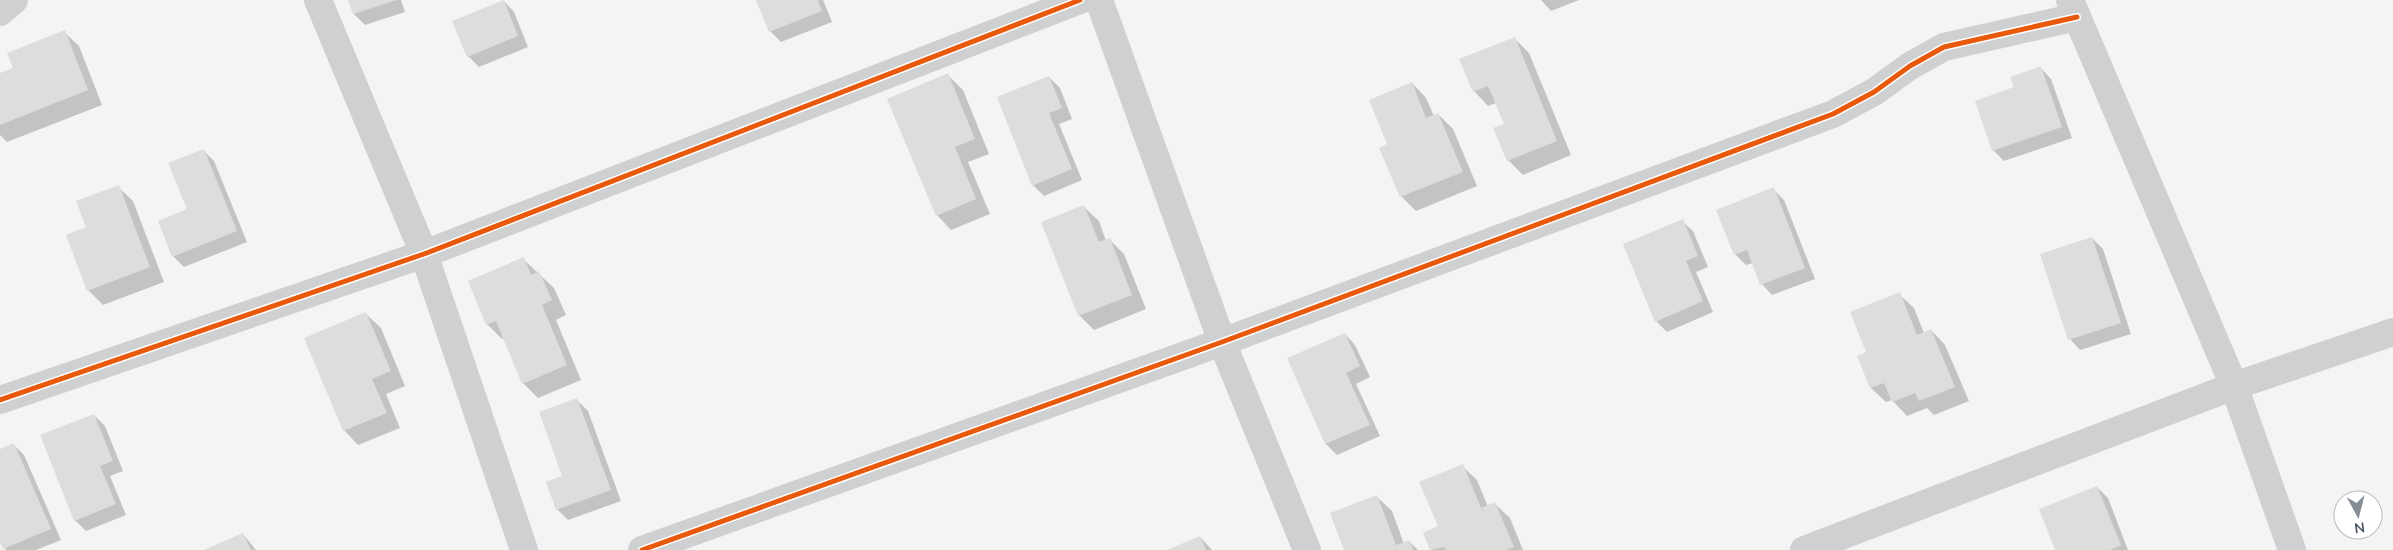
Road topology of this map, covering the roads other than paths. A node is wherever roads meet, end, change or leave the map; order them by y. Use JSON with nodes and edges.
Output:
{"nodes":[{"id":1,"x":14,"y":0,"type":"edge"},
{"id":2,"x":318,"y":0,"type":"edge"},
{"id":3,"x":1080,"y":0,"type":"edge"},
{"id":4,"x":1099,"y":0,"type":"edge"},
{"id":5,"x":2074,"y":9,"type":"edge"},
{"id":6,"x":0,"y":12,"type":"edge"},
{"id":7,"x":424,"y":254,"type":"junction"},
{"id":8,"x":2393,"y":332,"type":"edge"},
{"id":9,"x":1222,"y":342,"type":"junction"},
{"id":10,"x":2234,"y":386,"type":"junction"},
{"id":11,"x":0,"y":400,"type":"edge"},
{"id":12,"x":524,"y":550,"type":"edge"},
{"id":13,"x":642,"y":550,"type":"edge"},
{"id":14,"x":1307,"y":550,"type":"edge"},
{"id":15,"x":1804,"y":550,"type":"edge"},
{"id":16,"x":2292,"y":550,"type":"edge"}],
"edges":[{"from":1,"to":6,"type":"street"},
{"from":2,"to":7,"type":"street"},
{"from":3,"to":7,"type":"street"},
{"from":4,"to":9,"type":"street"},
{"from":5,"to":9,"type":"street"},
{"from":5,"to":10,"type":"street"},
{"from":7,"to":11,"type":"street"},
{"from":7,"to":12,"type":"street"},
{"from":8,"to":10,"type":"street"},
{"from":9,"to":13,"type":"street"},
{"from":9,"to":14,"type":"street"},
{"from":10,"to":15,"type":"street"},
{"from":10,"to":16,"type":"street"}]}
